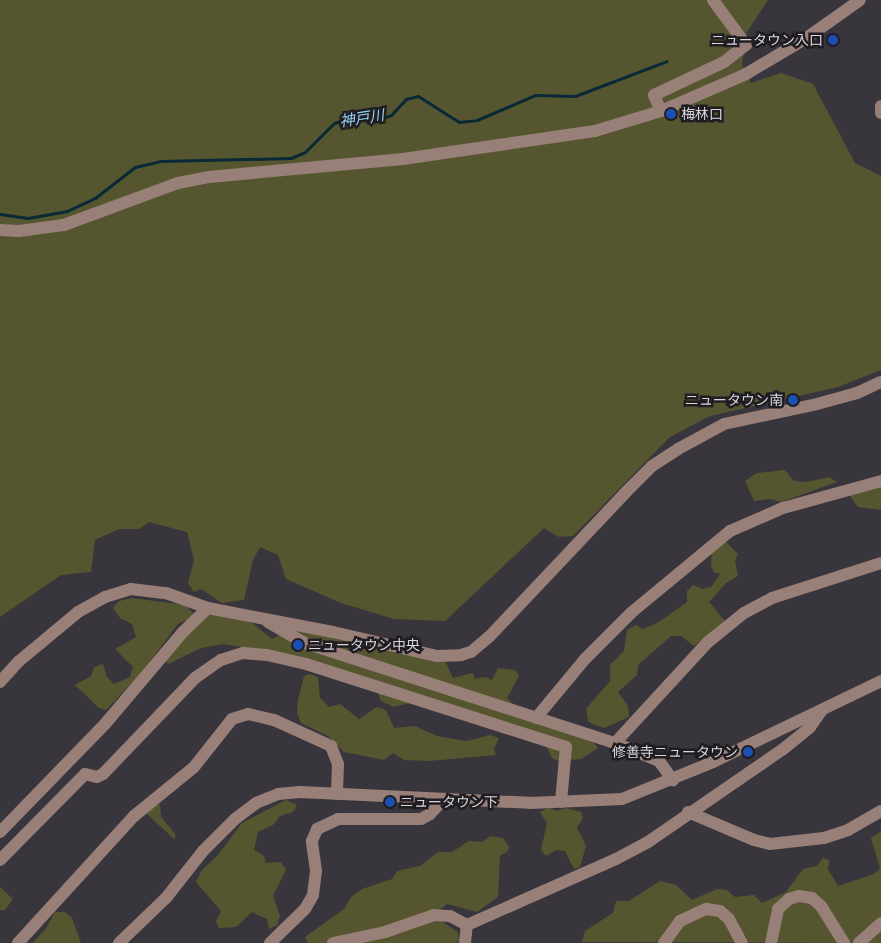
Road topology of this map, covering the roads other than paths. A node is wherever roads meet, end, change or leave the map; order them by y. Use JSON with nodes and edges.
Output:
{"nodes":[{"id":1,"x":713,"y":0,"type":"edge"},
{"id":2,"x":860,"y":0,"type":"edge"},
{"id":3,"x":881,"y":106,"type":"edge"},
{"id":4,"x":661,"y":111,"type":"junction"},
{"id":5,"x":881,"y":113,"type":"edge"},
{"id":6,"x":0,"y":230,"type":"edge"},
{"id":7,"x":881,"y":382,"type":"edge"},
{"id":8,"x":881,"y":481,"type":"edge"},
{"id":9,"x":881,"y":563,"type":"edge"},
{"id":10,"x":208,"y":608,"type":"junction"},
{"id":11,"x":266,"y":621,"type":"junction"},
{"id":12,"x":881,"y":681,"type":"edge"},
{"id":13,"x":0,"y":682,"type":"edge"},
{"id":14,"x":824,"y":708,"type":"junction"},
{"id":15,"x":536,"y":718,"type":"junction"},
{"id":16,"x":615,"y":742,"type":"junction"},
{"id":17,"x":673,"y":780,"type":"junction"},
{"id":18,"x":337,"y":794,"type":"junction"},
{"id":19,"x":444,"y":798,"type":"junction"},
{"id":20,"x":561,"y":802,"type":"junction"},
{"id":21,"x":881,"y":811,"type":"edge"},
{"id":22,"x":688,"y":812,"type":"junction"},
{"id":23,"x":0,"y":832,"type":"edge"},
{"id":24,"x":0,"y":860,"type":"edge"},
{"id":25,"x":881,"y":923,"type":"edge"},
{"id":26,"x":467,"y":925,"type":"junction"},
{"id":27,"x":18,"y":943,"type":"edge"},
{"id":28,"x":119,"y":943,"type":"edge"},
{"id":29,"x":270,"y":943,"type":"edge"},
{"id":30,"x":333,"y":943,"type":"edge"},
{"id":31,"x":465,"y":943,"type":"edge"},
{"id":32,"x":664,"y":943,"type":"edge"},
{"id":33,"x":742,"y":943,"type":"edge"},
{"id":34,"x":771,"y":943,"type":"edge"},
{"id":35,"x":844,"y":943,"type":"edge"},
{"id":36,"x":859,"y":943,"type":"edge"}],
"edges":[{"from":1,"to":4,"type":"street"},
{"from":2,"to":4,"type":"street"},
{"from":3,"to":5,"type":"street"},
{"from":4,"to":6,"type":"street"},
{"from":7,"to":11,"type":"street"},
{"from":8,"to":15,"type":"street"},
{"from":9,"to":16,"type":"street"},
{"from":10,"to":11,"type":"street"},
{"from":10,"to":13,"type":"street"},
{"from":10,"to":23,"type":"street"},
{"from":11,"to":15,"type":"street"},
{"from":12,"to":14,"type":"street"},
{"from":14,"to":17,"type":"street"},
{"from":14,"to":22,"type":"street"},
{"from":15,"to":16,"type":"street"},
{"from":16,"to":17,"type":"street"},
{"from":17,"to":20,"type":"street"},
{"from":18,"to":19,"type":"street"},
{"from":18,"to":27,"type":"street"},
{"from":18,"to":28,"type":"street"},
{"from":19,"to":20,"type":"street"},
{"from":19,"to":29,"type":"street"},
{"from":20,"to":24,"type":"street"},
{"from":21,"to":22,"type":"street"},
{"from":22,"to":26,"type":"street"},
{"from":25,"to":36,"type":"street"},
{"from":26,"to":30,"type":"street"},
{"from":26,"to":31,"type":"street"},
{"from":32,"to":33,"type":"street"},
{"from":34,"to":35,"type":"street"}]}
